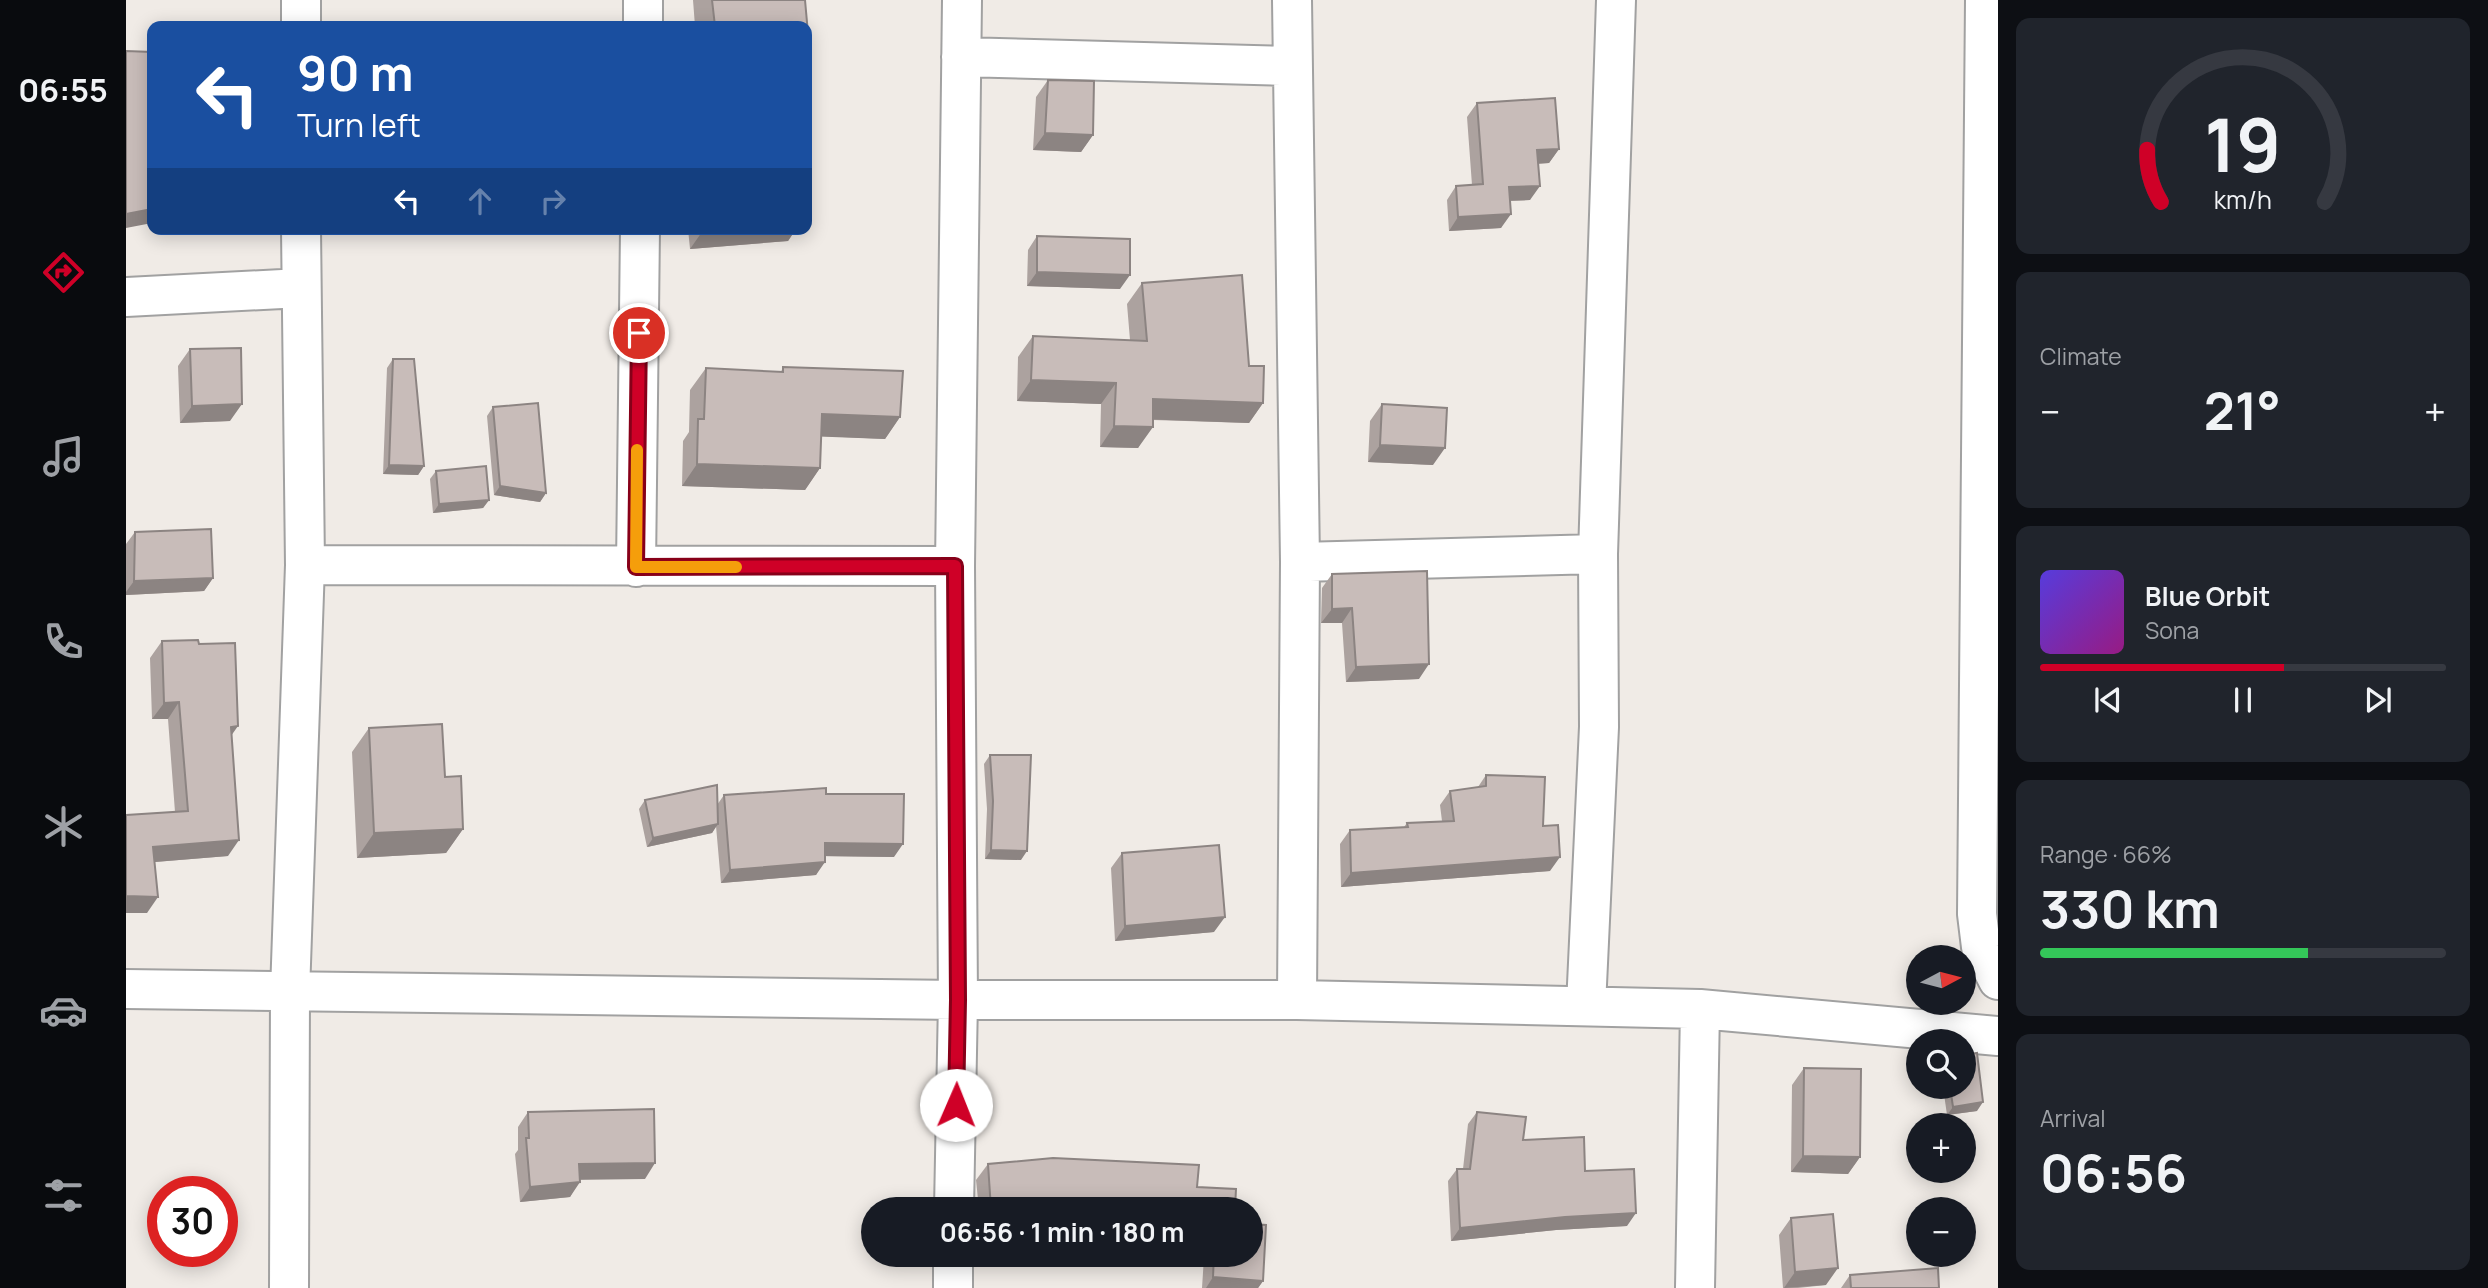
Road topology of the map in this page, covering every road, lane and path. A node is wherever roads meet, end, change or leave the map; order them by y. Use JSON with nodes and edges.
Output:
{"nodes":[{"id":1,"x":301,"y":0,"type":"edge"},
{"id":2,"x":643,"y":0,"type":"edge"},
{"id":3,"x":962,"y":0,"type":"edge"},
{"id":4,"x":1292,"y":0,"type":"edge"},
{"id":5,"x":1616,"y":0,"type":"edge"},
{"id":6,"x":1985,"y":0,"type":"edge"},
{"id":7,"x":301,"y":21,"type":"edge"},
{"id":8,"x":643,"y":21,"type":"edge"},
{"id":9,"x":961,"y":57,"type":"junction"},
{"id":10,"x":1292,"y":66,"type":"junction"},
{"id":11,"x":301,"y":235,"type":"edge"},
{"id":12,"x":640,"y":235,"type":"edge"},
{"id":13,"x":301,"y":288,"type":"junction"},
{"id":14,"x":126,"y":297,"type":"edge"},
{"id":15,"x":1598,"y":554,"type":"junction"},
{"id":16,"x":1300,"y":562,"type":"junction"},
{"id":17,"x":304,"y":565,"type":"junction"},
{"id":18,"x":955,"y":566,"type":"junction"},
{"id":19,"x":636,"y":567,"type":"junction"},
{"id":20,"x":1998,"y":980,"type":"edge"},
{"id":21,"x":126,"y":989,"type":"edge"},
{"id":22,"x":290,"y":992,"type":"junction"},
{"id":23,"x":958,"y":1000,"type":"junction"},
{"id":24,"x":1297,"y":1000,"type":"junction"},
{"id":25,"x":1586,"y":1006,"type":"junction"},
{"id":26,"x":1699,"y":1009,"type":"junction"},
{"id":27,"x":1998,"y":1036,"type":"edge"},
{"id":28,"x":954,"y":1197,"type":"edge"},
{"id":29,"x":953,"y":1267,"type":"edge"},
{"id":30,"x":289,"y":1288,"type":"edge"},
{"id":31,"x":953,"y":1288,"type":"edge"},
{"id":32,"x":1695,"y":1288,"type":"edge"}],
"edges":[{"from":1,"to":7,"type":"street"},
{"from":2,"to":8,"type":"street"},
{"from":3,"to":9,"type":"street"},
{"from":4,"to":10,"type":"street"},
{"from":5,"to":15,"type":"street"},
{"from":6,"to":20,"type":"street"},
{"from":9,"to":10,"type":"street"},
{"from":9,"to":18,"type":"street"},
{"from":10,"to":16,"type":"street"},
{"from":11,"to":13,"type":"street"},
{"from":12,"to":19,"type":"street"},
{"from":13,"to":14,"type":"street"},
{"from":13,"to":17,"type":"street"},
{"from":15,"to":16,"type":"street"},
{"from":15,"to":25,"type":"street"},
{"from":16,"to":24,"type":"street"},
{"from":17,"to":19,"type":"street"},
{"from":17,"to":22,"type":"street"},
{"from":18,"to":19,"type":"street"},
{"from":18,"to":23,"type":"street"},
{"from":21,"to":22,"type":"street"},
{"from":22,"to":23,"type":"street"},
{"from":22,"to":30,"type":"street"},
{"from":23,"to":24,"type":"street"},
{"from":23,"to":28,"type":"street"},
{"from":24,"to":25,"type":"street"},
{"from":25,"to":26,"type":"street"},
{"from":26,"to":27,"type":"street"},
{"from":26,"to":32,"type":"street"},
{"from":29,"to":31,"type":"street"}]}
